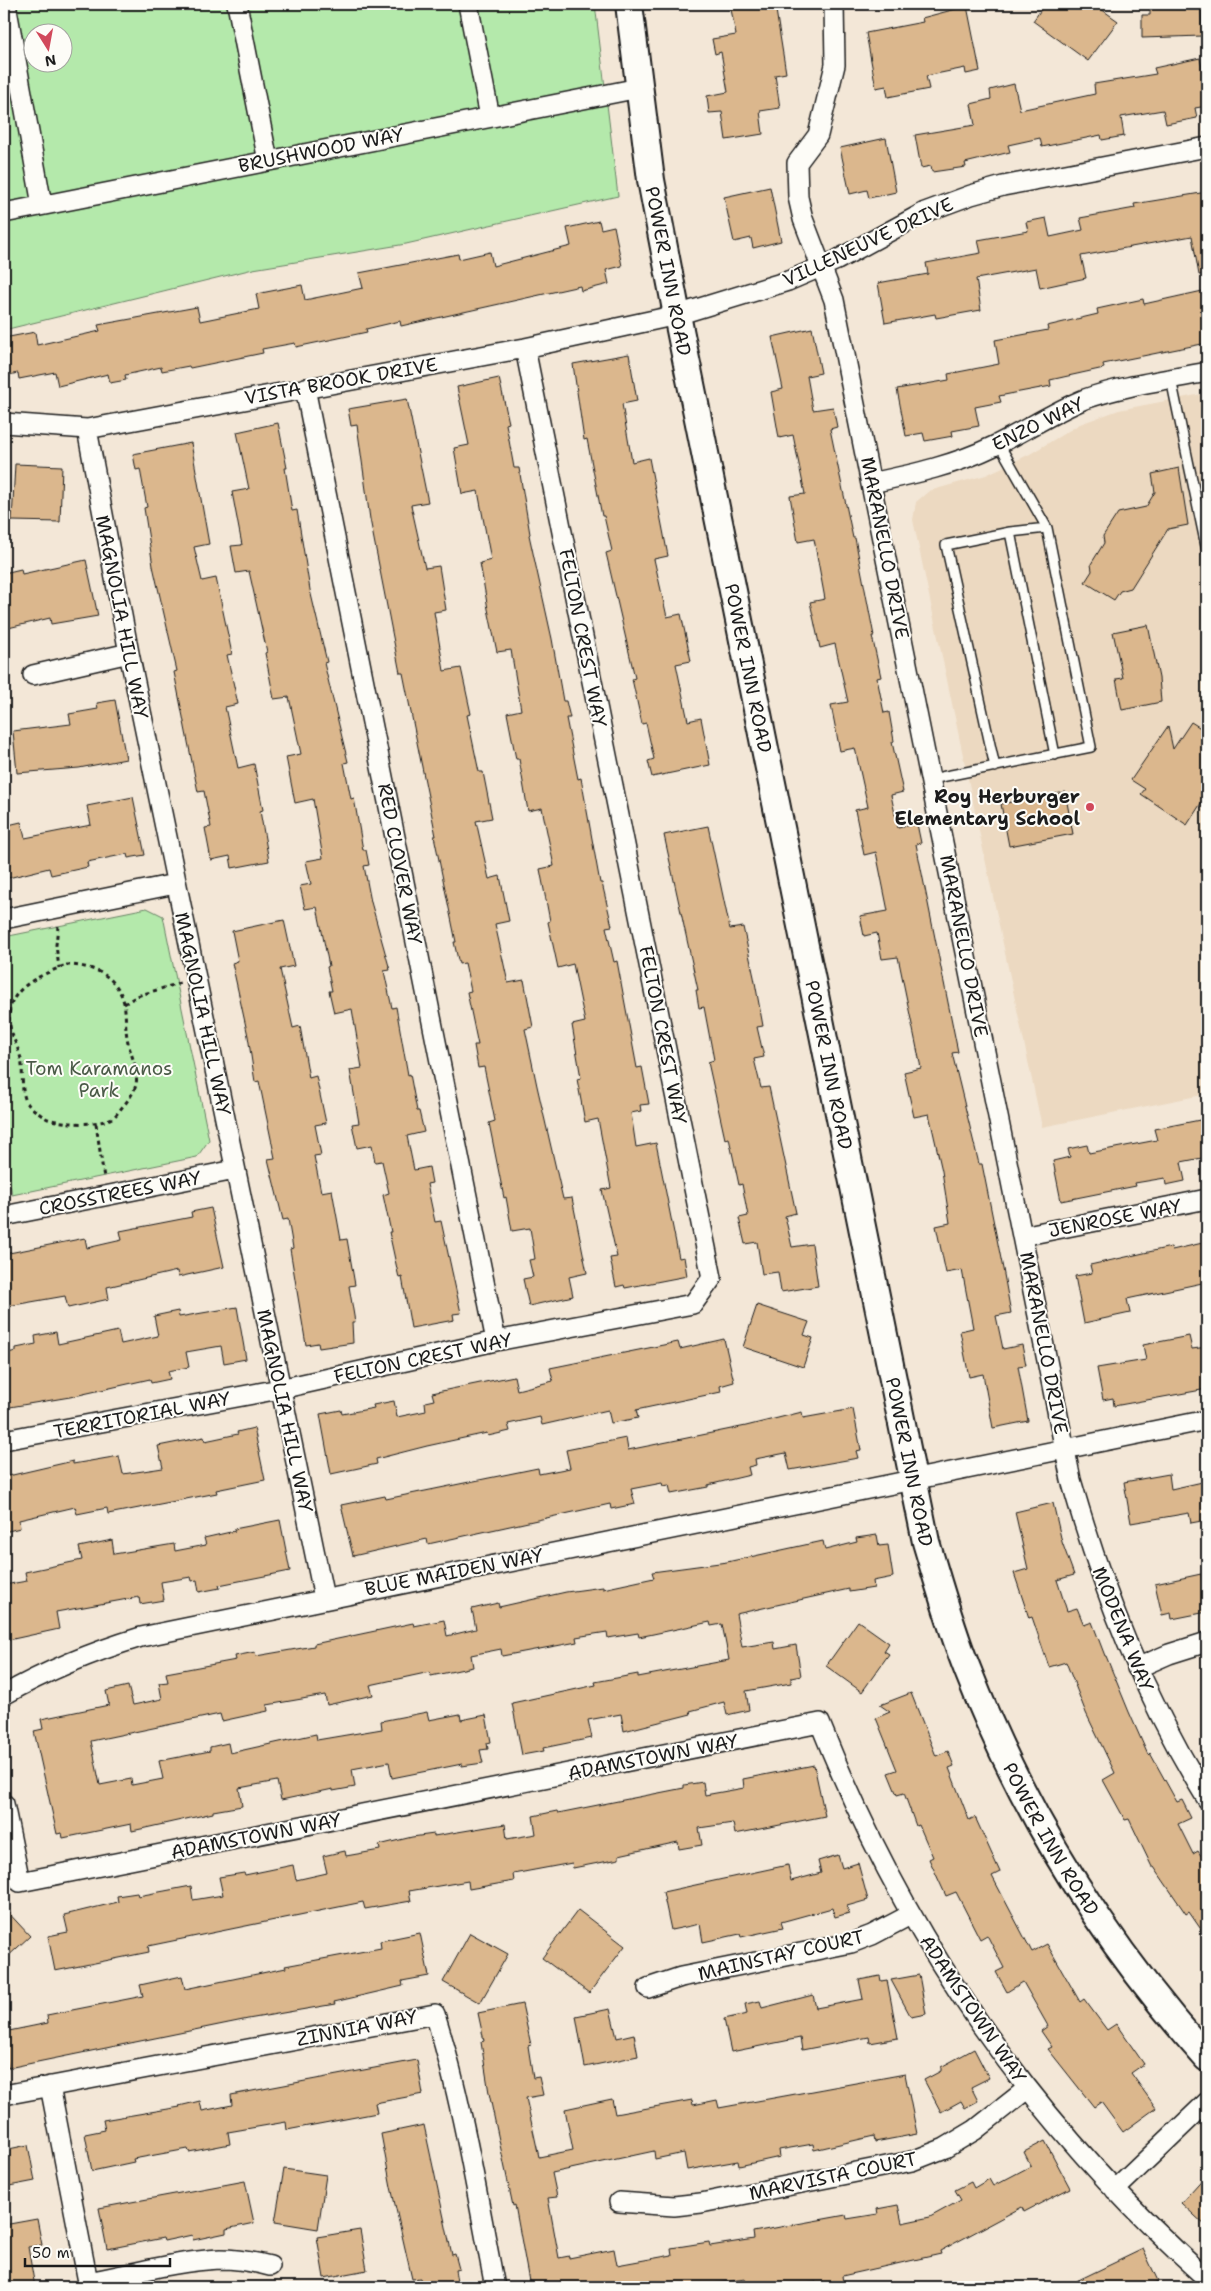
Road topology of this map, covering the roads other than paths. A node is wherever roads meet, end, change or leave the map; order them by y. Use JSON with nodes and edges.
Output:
{"nodes":[{"id":1,"x":6,"y":4,"type":"edge"},
{"id":2,"x":237,"y":4,"type":"edge"},
{"id":3,"x":468,"y":4,"type":"edge"},
{"id":4,"x":629,"y":4,"type":"edge"},
{"id":5,"x":834,"y":4,"type":"edge"},
{"id":6,"x":638,"y":88,"type":"junction"},
{"id":7,"x":490,"y":117,"type":"junction"},
{"id":8,"x":1207,"y":147,"type":"edge"},
{"id":9,"x":268,"y":161,"type":"junction"},
{"id":10,"x":42,"y":205,"type":"junction"},
{"id":11,"x":4,"y":213,"type":"edge"},
{"id":12,"x":821,"y":268,"type":"junction"},
{"id":13,"x":677,"y":315,"type":"junction"},
{"id":14,"x":525,"y":348,"type":"junction"},
{"id":15,"x":1207,"y":372,"type":"edge"},
{"id":16,"x":1171,"y":379,"type":"junction"},
{"id":17,"x":304,"y":388,"type":"junction"},
{"id":18,"x":4,"y":423,"type":"edge"},
{"id":19,"x":87,"y":428,"type":"junction"},
{"id":20,"x":999,"y":444,"type":"junction"},
{"id":21,"x":871,"y":483,"type":"junction"},
{"id":22,"x":1047,"y":528,"type":"junction"},
{"id":23,"x":1010,"y":532,"type":"junction"},
{"id":24,"x":1207,"y":550,"type":"edge"},
{"id":25,"x":129,"y":654,"type":"junction"},
{"id":26,"x":33,"y":675,"type":"dead end"},
{"id":27,"x":1055,"y":755,"type":"junction"},
{"id":28,"x":995,"y":767,"type":"junction"},
{"id":29,"x":931,"y":780,"type":"junction"},
{"id":30,"x":175,"y":884,"type":"junction"},
{"id":31,"x":4,"y":919,"type":"edge"},
{"id":32,"x":236,"y":1170,"type":"junction"},
{"id":33,"x":1207,"y":1199,"type":"edge"},
{"id":34,"x":4,"y":1216,"type":"edge"},
{"id":35,"x":1022,"y":1236,"type":"junction"},
{"id":36,"x":496,"y":1341,"type":"junction"},
{"id":37,"x":280,"y":1389,"type":"junction"},
{"id":38,"x":1207,"y":1420,"type":"edge"},
{"id":39,"x":4,"y":1440,"type":"edge"},
{"id":40,"x":1065,"y":1449,"type":"junction"},
{"id":41,"x":914,"y":1480,"type":"junction"},
{"id":42,"x":324,"y":1598,"type":"junction"},
{"id":43,"x":1207,"y":1642,"type":"edge"},
{"id":44,"x":1137,"y":1668,"type":"junction"},
{"id":45,"x":4,"y":1695,"type":"edge"},
{"id":46,"x":1207,"y":1799,"type":"edge"},
{"id":47,"x":4,"y":1804,"type":"edge"},
{"id":48,"x":910,"y":1915,"type":"junction"},
{"id":49,"x":648,"y":1988,"type":"dead end"},
{"id":50,"x":1207,"y":2058,"type":"edge"},
{"id":51,"x":50,"y":2086,"type":"junction"},
{"id":52,"x":1027,"y":2090,"type":"junction"},
{"id":53,"x":4,"y":2095,"type":"edge"},
{"id":54,"x":1207,"y":2102,"type":"edge"},
{"id":55,"x":1115,"y":2190,"type":"junction"},
{"id":56,"x":619,"y":2202,"type":"dead end"},
{"id":57,"x":270,"y":2266,"type":"dead end"},
{"id":58,"x":1207,"y":2279,"type":"edge"},
{"id":59,"x":89,"y":2285,"type":"edge"},
{"id":60,"x":495,"y":2287,"type":"edge"}],
"edges":[{"from":1,"to":10,"type":"street"},
{"from":2,"to":9,"type":"street"},
{"from":3,"to":7,"type":"street"},
{"from":4,"to":6,"type":"main road","name":"POWER INN ROAD"},
{"from":5,"to":12,"type":"street","name":"MARANELLO DRIVE"},
{"from":6,"to":7,"type":"street","name":"BRUSHWOOD WAY"},
{"from":6,"to":13,"type":"main road","name":"POWER INN ROAD"},
{"from":7,"to":9,"type":"street","name":"BRUSHWOOD WAY"},
{"from":8,"to":12,"type":"street","name":"VILLENEUVE DRIVE"},
{"from":9,"to":10,"type":"street","name":"BRUSHWOOD WAY"},
{"from":10,"to":11,"type":"street","name":"BRUSHWOOD WAY"},
{"from":12,"to":13,"type":"street","name":"VILLENEUVE DRIVE"},
{"from":12,"to":21,"type":"street","name":"MARANELLO DRIVE"},
{"from":13,"to":14,"type":"street","name":"VISTA BROOK DRIVE"},
{"from":13,"to":41,"type":"main road","name":"POWER INN ROAD"},
{"from":14,"to":17,"type":"street","name":"VISTA BROOK DRIVE"},
{"from":14,"to":36,"type":"street","name":"FELTON CREST WAY"},
{"from":15,"to":16,"type":"street","name":"ENZO WAY"},
{"from":16,"to":20,"type":"street","name":"ENZO WAY"},
{"from":16,"to":24,"type":"lane"},
{"from":17,"to":19,"type":"street","name":"VISTA BROOK DRIVE"},
{"from":17,"to":36,"type":"street","name":"RED CLOVER WAY"},
{"from":18,"to":19,"type":"street","name":"VISTA BROOK DRIVE"},
{"from":19,"to":25,"type":"street","name":"MAGNOLIA HILL WAY"},
{"from":20,"to":21,"type":"street","name":"ENZO WAY"},
{"from":20,"to":22,"type":"lane"},
{"from":21,"to":29,"type":"street","name":"MARANELLO DRIVE"},
{"from":22,"to":23,"type":"lane"},
{"from":22,"to":27,"type":"lane"},
{"from":23,"to":27,"type":"lane"},
{"from":23,"to":28,"type":"lane"},
{"from":25,"to":26,"type":"street"},
{"from":25,"to":30,"type":"street","name":"MAGNOLIA HILL WAY"},
{"from":27,"to":28,"type":"lane"},
{"from":28,"to":29,"type":"lane"},
{"from":29,"to":35,"type":"street","name":"MARANELLO DRIVE"},
{"from":30,"to":31,"type":"street"},
{"from":30,"to":32,"type":"street","name":"MAGNOLIA HILL WAY"},
{"from":32,"to":34,"type":"street","name":"CROSSTREES WAY"},
{"from":32,"to":37,"type":"street","name":"MAGNOLIA HILL WAY"},
{"from":33,"to":35,"type":"street","name":"JENROSE WAY"},
{"from":35,"to":40,"type":"street","name":"MARANELLO DRIVE"},
{"from":36,"to":37,"type":"street","name":"FELTON CREST WAY"},
{"from":37,"to":39,"type":"street","name":"TERRITORIAL WAY"},
{"from":37,"to":42,"type":"street","name":"MAGNOLIA HILL WAY"},
{"from":38,"to":40,"type":"street","name":"BLUE MAIDEN WAY"},
{"from":40,"to":41,"type":"street","name":"BLUE MAIDEN WAY"},
{"from":40,"to":44,"type":"street","name":"MODENA WAY"},
{"from":41,"to":42,"type":"street","name":"BLUE MAIDEN WAY"},
{"from":41,"to":50,"type":"main road","name":"POWER INN ROAD"},
{"from":42,"to":45,"type":"street","name":"BLUE MAIDEN WAY"},
{"from":43,"to":44,"type":"street"},
{"from":44,"to":46,"type":"street","name":"MODENA WAY"},
{"from":47,"to":48,"type":"street","name":"ADAMSTOWN WAY"},
{"from":48,"to":49,"type":"street","name":"MAINSTAY COURT"},
{"from":48,"to":52,"type":"street","name":"ADAMSTOWN WAY"},
{"from":51,"to":53,"type":"street","name":"ZINNIA WAY"},
{"from":51,"to":59,"type":"street"},
{"from":51,"to":60,"type":"street","name":"ZINNIA WAY"},
{"from":52,"to":55,"type":"street","name":"ADAMSTOWN WAY"},
{"from":52,"to":56,"type":"street","name":"MARVISTA COURT"},
{"from":54,"to":55,"type":"street"},
{"from":55,"to":58,"type":"street","name":"ADAMSTOWN WAY"},
{"from":57,"to":59,"type":"street"}]}
